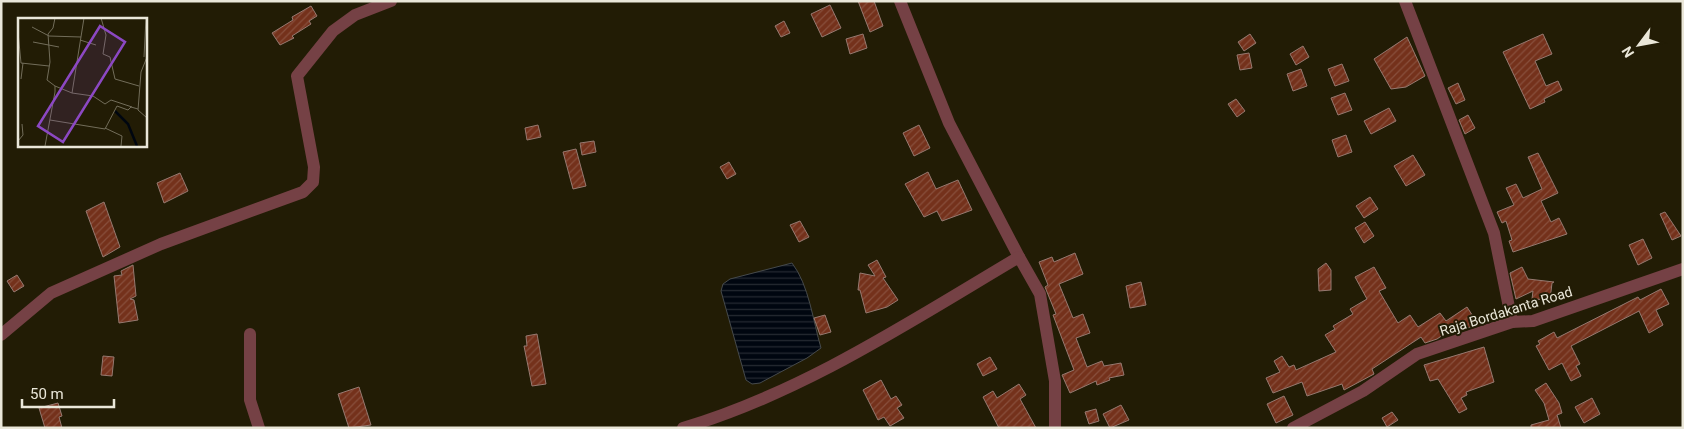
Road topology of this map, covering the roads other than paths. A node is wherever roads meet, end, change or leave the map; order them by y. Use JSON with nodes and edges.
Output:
{"nodes":[{"id":1,"x":391,"y":1,"type":"edge"},
{"id":2,"x":900,"y":1,"type":"edge"},
{"id":3,"x":1404,"y":1,"type":"edge"},
{"id":4,"x":1019,"y":257,"type":"junction"},
{"id":5,"x":1683,"y":269,"type":"edge"},
{"id":6,"x":1512,"y":322,"type":"junction"},
{"id":7,"x":250,"y":334,"type":"dead end"},
{"id":8,"x":1,"y":335,"type":"edge"},
{"id":9,"x":259,"y":428,"type":"edge"},
{"id":10,"x":683,"y":428,"type":"edge"},
{"id":11,"x":1055,"y":428,"type":"edge"},
{"id":12,"x":1293,"y":428,"type":"edge"}],
"edges":[{"from":1,"to":8,"type":"street"},
{"from":2,"to":4,"type":"street"},
{"from":3,"to":6,"type":"street"},
{"from":4,"to":10,"type":"street"},
{"from":4,"to":11,"type":"street"},
{"from":5,"to":6,"type":"street","name":"Raja Bordakanta Road"},
{"from":6,"to":12,"type":"street","name":"Raja Bordakanta Road"},
{"from":7,"to":9,"type":"street"}]}
